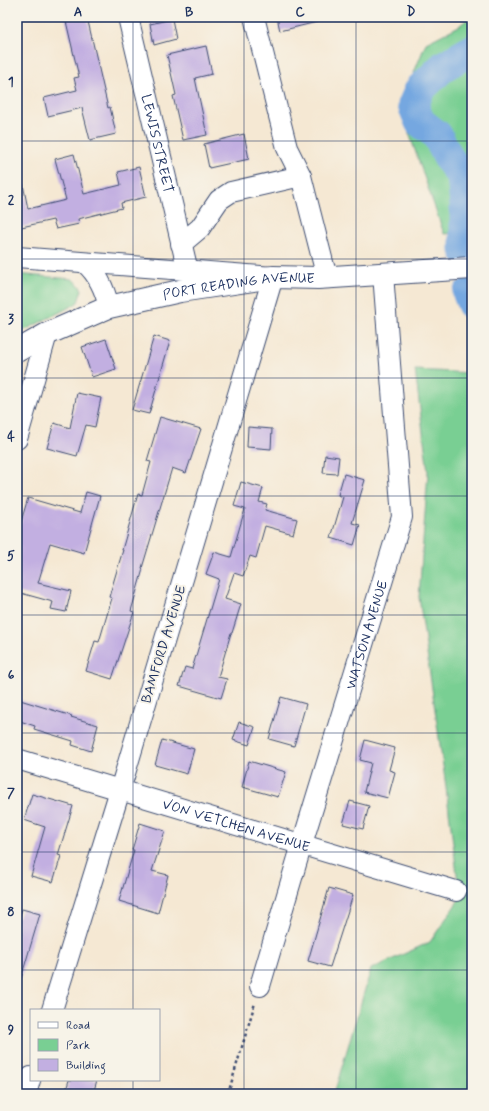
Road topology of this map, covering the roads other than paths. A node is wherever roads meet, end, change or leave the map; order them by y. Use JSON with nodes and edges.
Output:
{"nodes":[{"id":1,"x":128,"y":17,"type":"edge"},
{"id":2,"x":254,"y":17,"type":"edge"},
{"id":3,"x":301,"y":176,"type":"junction"},
{"id":4,"x":181,"y":244,"type":"junction"},
{"id":5,"x":17,"y":257,"type":"edge"},
{"id":6,"x":85,"y":263,"type":"junction"},
{"id":7,"x":472,"y":268,"type":"edge"},
{"id":8,"x":188,"y":271,"type":"junction"},
{"id":9,"x":383,"y":274,"type":"junction"},
{"id":10,"x":273,"y":277,"type":"junction"},
{"id":11,"x":327,"y":278,"type":"junction"},
{"id":12,"x":109,"y":307,"type":"junction"},
{"id":13,"x":47,"y":334,"type":"junction"},
{"id":14,"x":17,"y":351,"type":"edge"},
{"id":15,"x":17,"y":439,"type":"edge"},
{"id":16,"x":17,"y":760,"type":"edge"},
{"id":17,"x":120,"y":790,"type":"junction"},
{"id":18,"x":302,"y":844,"type":"junction"},
{"id":19,"x":456,"y":891,"type":"dead end"},
{"id":20,"x":260,"y":986,"type":"road end"},
{"id":21,"x":52,"y":1009,"type":"edge"},
{"id":22,"x":30,"y":1080,"type":"edge"},
{"id":23,"x":26,"y":1094,"type":"edge"}],
"edges":[{"from":1,"to":4,"type":"street","name":"LEWIS STREET"},
{"from":2,"to":3,"type":"street"},
{"from":3,"to":4,"type":"street"},
{"from":3,"to":11,"type":"street"},
{"from":4,"to":8,"type":"street","name":"LEWIS STREET"},
{"from":5,"to":6,"type":"street"},
{"from":6,"to":8,"type":"street"},
{"from":6,"to":12,"type":"street"},
{"from":7,"to":9,"type":"main road","name":"PORT READING AVENUE"},
{"from":8,"to":10,"type":"street"},
{"from":9,"to":11,"type":"main road","name":"PORT READING AVENUE"},
{"from":9,"to":18,"type":"street","name":"WATSON AVENUE"},
{"from":10,"to":11,"type":"main road","name":"PORT READING AVENUE"},
{"from":10,"to":12,"type":"main road","name":"PORT READING AVENUE"},
{"from":10,"to":17,"type":"street","name":"BAMFORD AVENUE"},
{"from":12,"to":13,"type":"main road","name":"PORT READING AVENUE"},
{"from":13,"to":14,"type":"main road","name":"PORT READING AVENUE"},
{"from":13,"to":15,"type":"street"},
{"from":16,"to":17,"type":"street","name":"VON VETCHEN AVENUE"},
{"from":17,"to":18,"type":"street","name":"VON VETCHEN AVENUE"},
{"from":17,"to":21,"type":"street","name":"BAMFORD AVENUE"},
{"from":18,"to":19,"type":"street","name":"VON VETCHEN AVENUE"},
{"from":18,"to":20,"type":"street","name":"WATSON AVENUE"},
{"from":22,"to":23,"type":"street"}]}
